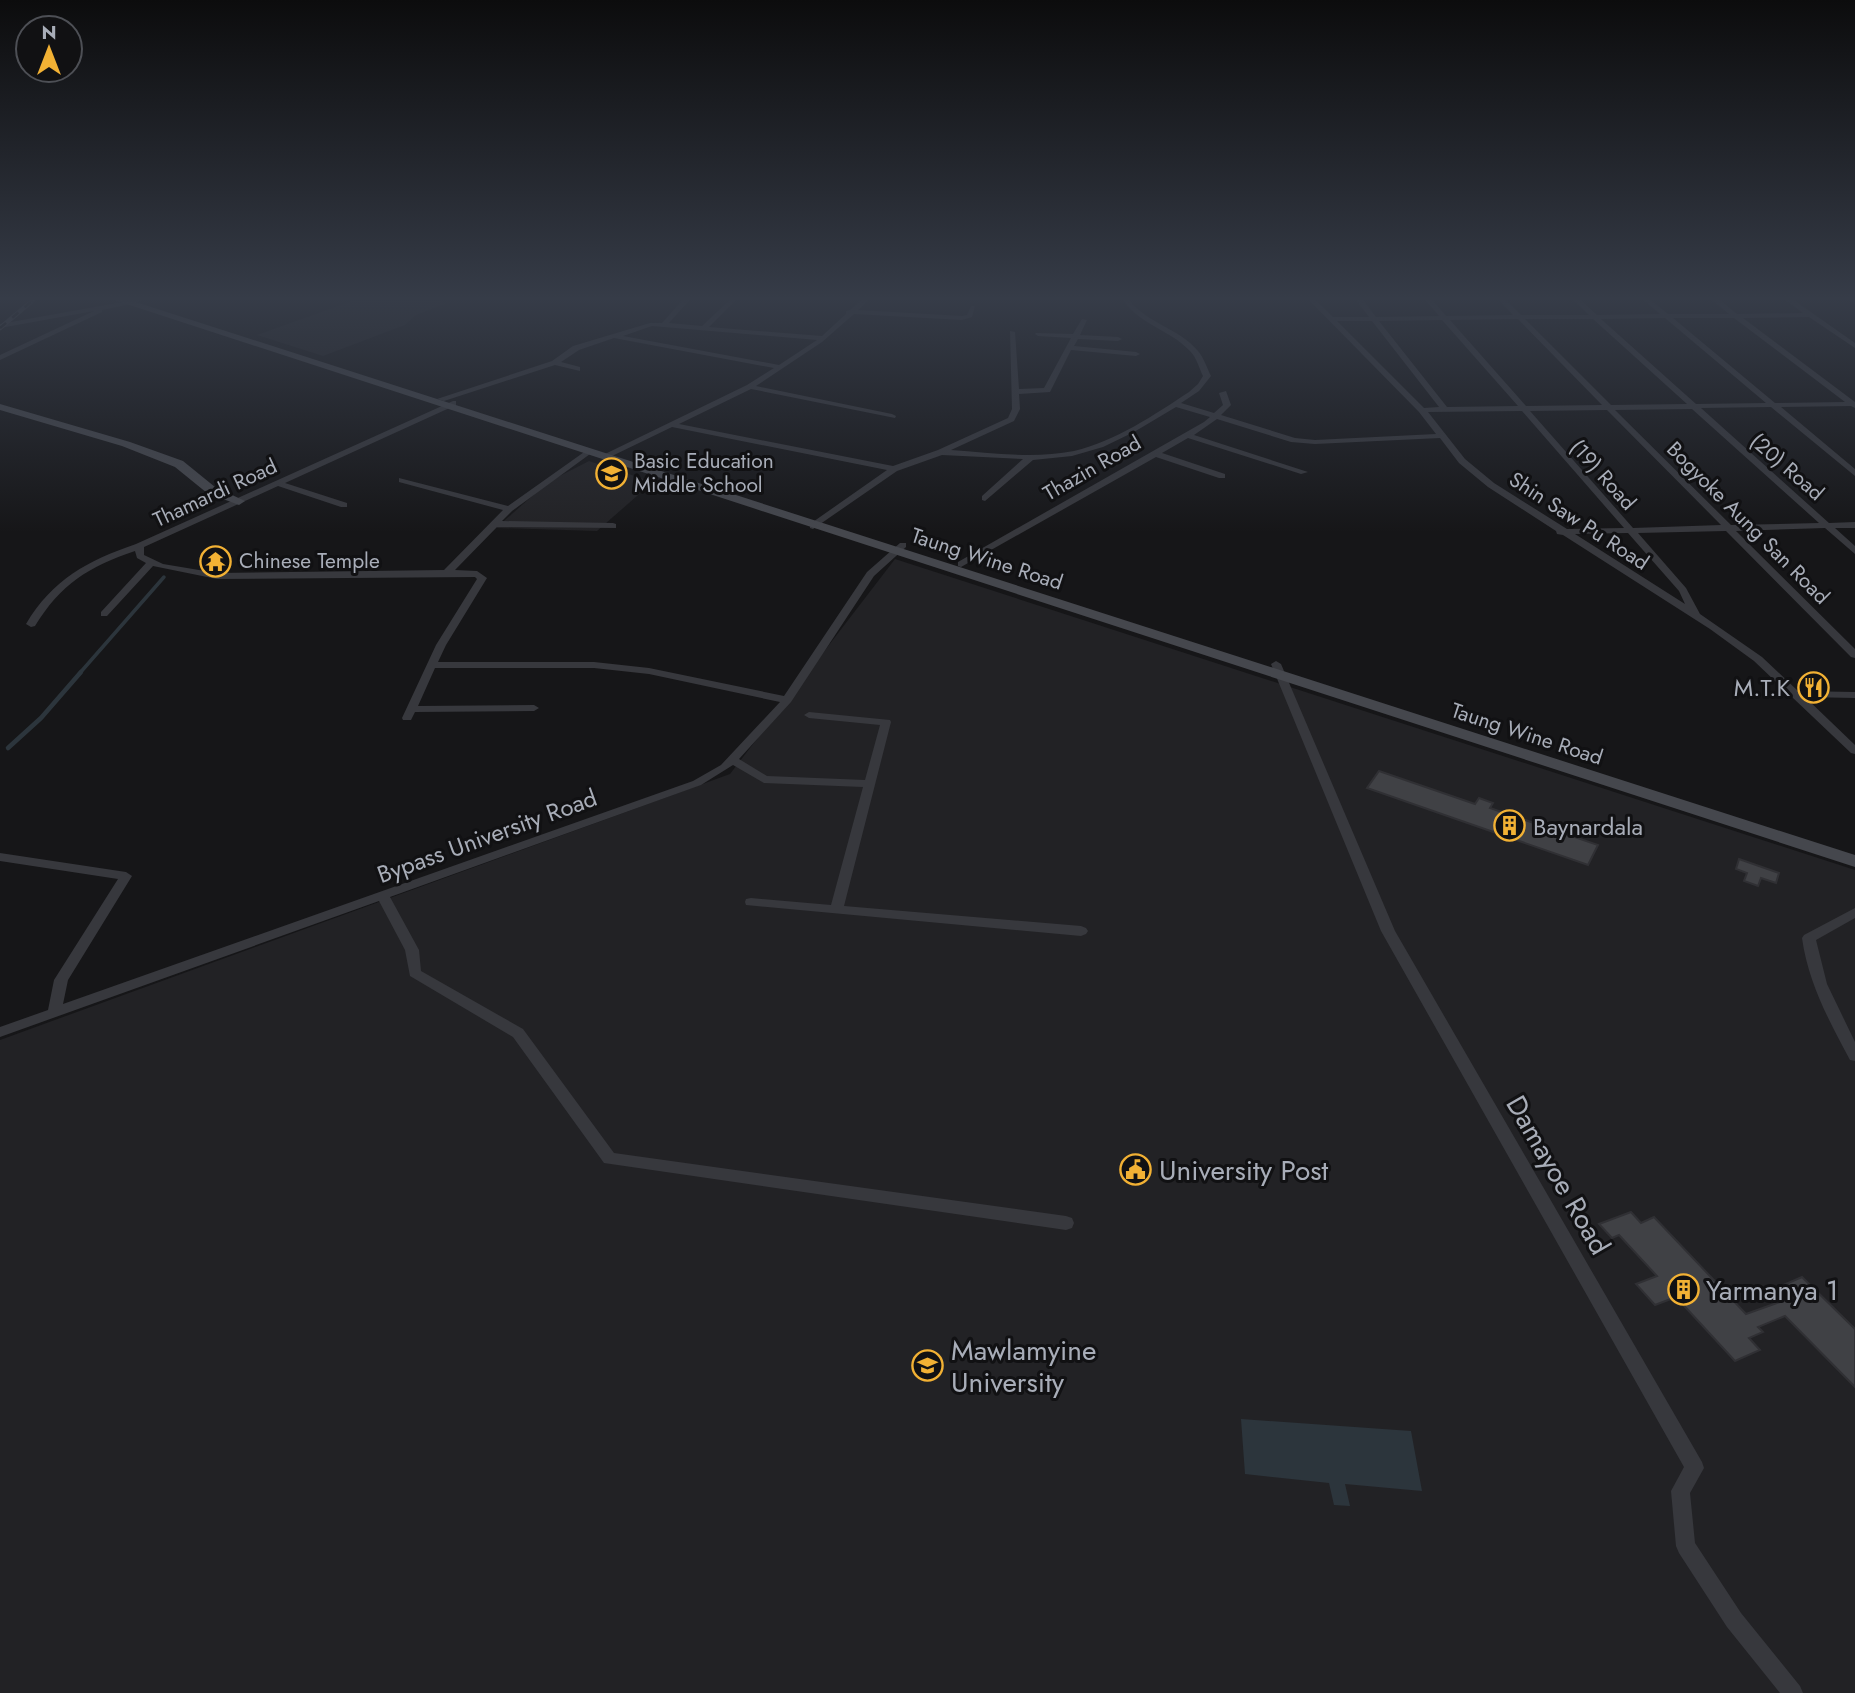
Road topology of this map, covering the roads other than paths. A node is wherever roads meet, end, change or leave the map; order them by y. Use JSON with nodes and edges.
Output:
{"nodes":[{"id":1,"x":364,"y":375,"type":"edge"},
{"id":2,"x":523,"y":375,"type":"edge"},
{"id":3,"x":767,"y":375,"type":"edge"},
{"id":4,"x":1014,"y":375,"type":"edge"},
{"id":5,"x":1054,"y":375,"type":"edge"},
{"id":6,"x":1205,"y":375,"type":"edge"},
{"id":7,"x":1387,"y":375,"type":"edge"},
{"id":8,"x":1418,"y":375,"type":"edge"},
{"id":9,"x":1492,"y":375,"type":"edge"},
{"id":10,"x":1577,"y":375,"type":"edge"},
{"id":11,"x":1658,"y":375,"type":"edge"},
{"id":12,"x":1737,"y":375,"type":"edge"},
{"id":13,"x":1814,"y":375,"type":"edge"},
{"id":14,"x":750,"y":387,"type":"junction"},
{"id":15,"x":1015,"y":392,"type":"junction"},
{"id":16,"x":1223,"y":393,"type":"dead end"},
{"id":17,"x":0,"y":395,"type":"edge"},
{"id":18,"x":447,"y":403,"type":"junction"},
{"id":19,"x":1175,"y":404,"type":"junction"},
{"id":20,"x":0,"y":405,"type":"edge"},
{"id":21,"x":1773,"y":405,"type":"junction"},
{"id":22,"x":1854,"y":405,"type":"edge"},
{"id":23,"x":1692,"y":406,"type":"junction"},
{"id":24,"x":1610,"y":407,"type":"junction"},
{"id":25,"x":1521,"y":409,"type":"junction"},
{"id":26,"x":1422,"y":410,"type":"junction"},
{"id":27,"x":1446,"y":410,"type":"junction"},
{"id":28,"x":892,"y":416,"type":"dead end"},
{"id":29,"x":1217,"y":416,"type":"junction"},
{"id":30,"x":674,"y":425,"type":"junction"},
{"id":31,"x":1187,"y":435,"type":"junction"},
{"id":32,"x":1440,"y":436,"type":"junction"},
{"id":33,"x":587,"y":452,"type":"junction"},
{"id":34,"x":941,"y":452,"type":"junction"},
{"id":35,"x":1153,"y":453,"type":"junction"},
{"id":36,"x":609,"y":454,"type":"junction"},
{"id":37,"x":1032,"y":456,"type":"junction"},
{"id":38,"x":894,"y":469,"type":"junction"},
{"id":39,"x":1304,"y":472,"type":"dead end"},
{"id":40,"x":1855,"y":473,"type":"edge"},
{"id":41,"x":1222,"y":477,"type":"dead end"},
{"id":42,"x":402,"y":480,"type":"dead end"},
{"id":43,"x":278,"y":483,"type":"junction"},
{"id":44,"x":985,"y":498,"type":"dead end"},
{"id":45,"x":239,"y":501,"type":"junction"},
{"id":46,"x":344,"y":505,"type":"dead end"},
{"id":47,"x":509,"y":509,"type":"junction"},
{"id":48,"x":819,"y":523,"type":"junction"},
{"id":49,"x":493,"y":524,"type":"junction"},
{"id":50,"x":1855,"y":525,"type":"edge"},
{"id":51,"x":613,"y":526,"type":"dead end"},
{"id":52,"x":1827,"y":526,"type":"junction"},
{"id":53,"x":1725,"y":528,"type":"junction"},
{"id":54,"x":1629,"y":530,"type":"junction"},
{"id":55,"x":1560,"y":531,"type":"junction"},
{"id":56,"x":139,"y":545,"type":"junction"},
{"id":57,"x":900,"y":548,"type":"junction"},
{"id":58,"x":1855,"y":551,"type":"edge"},
{"id":59,"x":152,"y":562,"type":"junction"},
{"id":60,"x":961,"y":564,"type":"junction"},
{"id":61,"x":447,"y":573,"type":"junction"},
{"id":62,"x":104,"y":614,"type":"dead end"},
{"id":63,"x":1697,"y":616,"type":"junction"},
{"id":64,"x":31,"y":624,"type":"dead end"},
{"id":65,"x":1855,"y":655,"type":"edge"},
{"id":66,"x":432,"y":665,"type":"junction"},
{"id":67,"x":1278,"y":670,"type":"junction"},
{"id":68,"x":1797,"y":694,"type":"junction"},
{"id":69,"x":1855,"y":695,"type":"edge"},
{"id":70,"x":787,"y":700,"type":"junction"},
{"id":71,"x":534,"y":708,"type":"dead end"},
{"id":72,"x":809,"y":715,"type":"dead end"},
{"id":73,"x":1496,"y":741,"type":"junction"},
{"id":74,"x":1855,"y":751,"type":"edge"},
{"id":75,"x":731,"y":759,"type":"junction"},
{"id":76,"x":869,"y":785,"type":"junction"},
{"id":77,"x":1855,"y":851,"type":"edge"},
{"id":78,"x":0,"y":857,"type":"edge"},
{"id":79,"x":1855,"y":861,"type":"edge"},
{"id":80,"x":383,"y":896,"type":"junction"},
{"id":81,"x":751,"y":902,"type":"dead end"},
{"id":82,"x":838,"y":908,"type":"junction"},
{"id":83,"x":1855,"y":912,"type":"edge"},
{"id":84,"x":1081,"y":931,"type":"dead end"},
{"id":85,"x":54,"y":1012,"type":"junction"},
{"id":86,"x":0,"y":1032,"type":"edge"},
{"id":87,"x":1855,"y":1056,"type":"edge"},
{"id":88,"x":1066,"y":1223,"type":"dead end"},
{"id":89,"x":1793,"y":1693,"type":"edge"}],
"edges":[{"from":1,"to":18,"type":"main road","name":"Taung Wine Road"},
{"from":2,"to":18,"type":"street"},
{"from":3,"to":14,"type":"street"},
{"from":4,"to":15,"type":"street"},
{"from":5,"to":15,"type":"street"},
{"from":6,"to":19,"type":"street"},
{"from":7,"to":26,"type":"street","name":"Shin Saw Pu Road"},
{"from":8,"to":27,"type":"street"},
{"from":9,"to":25,"type":"street","name":"(19) Road"},
{"from":10,"to":24,"type":"street","name":"Bogyoke Aung San Road"},
{"from":11,"to":23,"type":"street","name":"(20) Road"},
{"from":12,"to":21,"type":"street"},
{"from":13,"to":22,"type":"street"},
{"from":14,"to":28,"type":"street"},
{"from":14,"to":30,"type":"street"},
{"from":15,"to":34,"type":"street"},
{"from":16,"to":29,"type":"street"},
{"from":17,"to":20,"type":"main road"},
{"from":18,"to":33,"type":"main road","name":"Taung Wine Road"},
{"from":18,"to":36,"type":"main road","name":"Taung Wine Road"},
{"from":18,"to":43,"type":"street","name":"Thamardi Road"},
{"from":19,"to":29,"type":"street"},
{"from":19,"to":37,"type":"street"},
{"from":20,"to":45,"type":"main road"},
{"from":21,"to":22,"type":"street"},
{"from":21,"to":23,"type":"street"},
{"from":21,"to":40,"type":"street"},
{"from":23,"to":24,"type":"street"},
{"from":23,"to":52,"type":"street","name":"(20) Road"},
{"from":24,"to":25,"type":"street"},
{"from":24,"to":53,"type":"street","name":"Bogyoke Aung San Road"},
{"from":25,"to":27,"type":"street"},
{"from":25,"to":54,"type":"street","name":"(19) Road"},
{"from":26,"to":27,"type":"street"},
{"from":26,"to":32,"type":"street","name":"Shin Saw Pu Road"},
{"from":29,"to":31,"type":"street","name":"Thazin Road"},
{"from":29,"to":32,"type":"street"},
{"from":30,"to":36,"type":"street"},
{"from":30,"to":38,"type":"street"},
{"from":31,"to":35,"type":"street","name":"Thazin Road"},
{"from":31,"to":39,"type":"street"},
{"from":32,"to":55,"type":"street","name":"Shin Saw Pu Road"},
{"from":33,"to":47,"type":"street"},
{"from":33,"to":48,"type":"main road","name":"Taung Wine Road"},
{"from":34,"to":37,"type":"street"},
{"from":34,"to":38,"type":"street"},
{"from":35,"to":41,"type":"street"},
{"from":35,"to":60,"type":"street","name":"Thazin Road"},
{"from":36,"to":48,"type":"main road","name":"Taung Wine Road"},
{"from":37,"to":44,"type":"street"},
{"from":38,"to":48,"type":"street"},
{"from":42,"to":47,"type":"street"},
{"from":43,"to":45,"type":"street","name":"Thamardi Road"},
{"from":43,"to":46,"type":"street"},
{"from":45,"to":56,"type":"street","name":"Thamardi Road"},
{"from":47,"to":49,"type":"street"},
{"from":48,"to":57,"type":"main road","name":"Taung Wine Road"},
{"from":49,"to":51,"type":"street"},
{"from":49,"to":61,"type":"street"},
{"from":50,"to":52,"type":"street"},
{"from":52,"to":53,"type":"street"},
{"from":52,"to":58,"type":"street","name":"(20) Road"},
{"from":53,"to":54,"type":"street"},
{"from":53,"to":65,"type":"street","name":"Bogyoke Aung San Road"},
{"from":54,"to":55,"type":"street"},
{"from":54,"to":63,"type":"street","name":"(19) Road"},
{"from":55,"to":63,"type":"street","name":"Shin Saw Pu Road"},
{"from":56,"to":59,"type":"street","name":"Thamardi Road"},
{"from":56,"to":64,"type":"street"},
{"from":57,"to":60,"type":"main road","name":"Taung Wine Road"},
{"from":57,"to":67,"type":"main road","name":"Taung Wine Road"},
{"from":57,"to":70,"type":"street","name":"Bypass University Road"},
{"from":59,"to":61,"type":"street","name":"Thamardi Road"},
{"from":59,"to":62,"type":"street"},
{"from":60,"to":67,"type":"main road","name":"Taung Wine Road"},
{"from":61,"to":66,"type":"street","name":"Thamardi Road"},
{"from":63,"to":68,"type":"street","name":"Shin Saw Pu Road"},
{"from":66,"to":70,"type":"street"},
{"from":66,"to":71,"type":"street"},
{"from":67,"to":73,"type":"main road","name":"Taung Wine Road"},
{"from":67,"to":89,"type":"street","name":"Damayoe Road"},
{"from":68,"to":69,"type":"street"},
{"from":68,"to":74,"type":"street","name":"Shin Saw Pu Road"},
{"from":70,"to":75,"type":"street","name":"Bypass University Road"},
{"from":72,"to":76,"type":"street"},
{"from":73,"to":77,"type":"main road","name":"Taung Wine Road"},
{"from":73,"to":79,"type":"main road","name":"Taung Wine Road"},
{"from":75,"to":76,"type":"street"},
{"from":75,"to":80,"type":"street","name":"Bypass University Road"},
{"from":76,"to":82,"type":"street"},
{"from":78,"to":85,"type":"street"},
{"from":80,"to":85,"type":"street","name":"Bypass University Road"},
{"from":80,"to":88,"type":"street"},
{"from":81,"to":82,"type":"street"},
{"from":82,"to":84,"type":"street"},
{"from":83,"to":87,"type":"street"},
{"from":85,"to":86,"type":"street","name":"Bypass University Road"}]}
